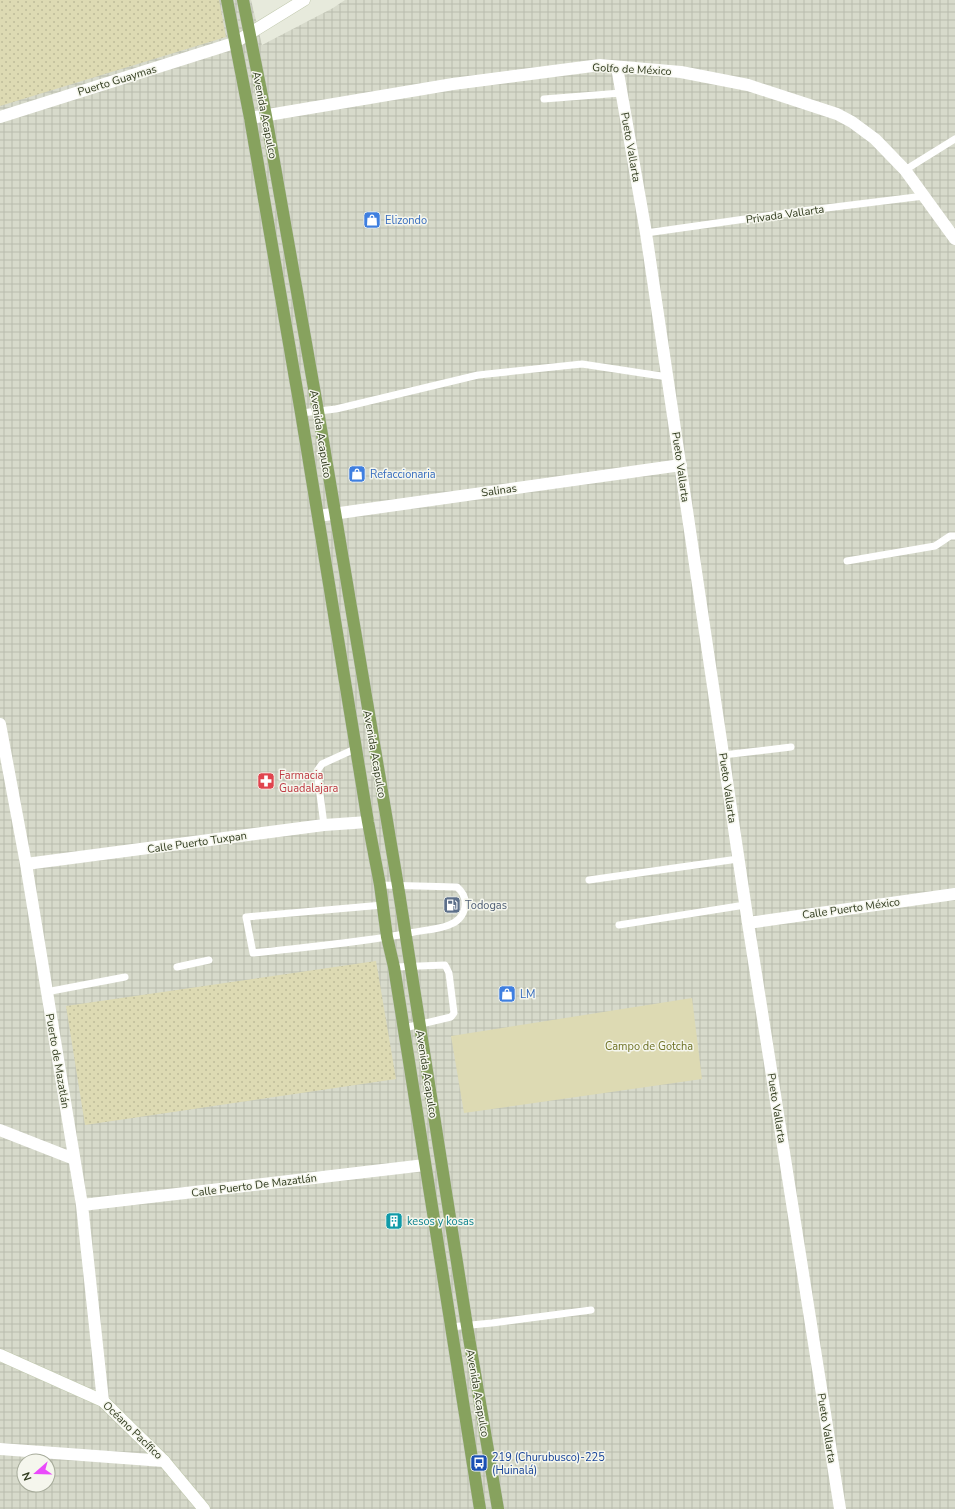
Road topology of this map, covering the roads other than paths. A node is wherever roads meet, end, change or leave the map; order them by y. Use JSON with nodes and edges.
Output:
{"nodes":[{"id":1,"x":227,"y":0,"type":"edge"},
{"id":2,"x":243,"y":0,"type":"edge"},
{"id":3,"x":304,"y":0,"type":"edge"},
{"id":4,"x":249,"y":34,"type":"junction"},
{"id":5,"x":234,"y":43,"type":"junction"},
{"id":6,"x":617,"y":66,"type":"junction"},
{"id":7,"x":621,"y":93,"type":"junction"},
{"id":8,"x":544,"y":99,"type":"dead end"},
{"id":9,"x":266,"y":116,"type":"junction"},
{"id":10,"x":0,"y":117,"type":"edge"},
{"id":11,"x":250,"y":118,"type":"junction"},
{"id":12,"x":955,"y":139,"type":"edge"},
{"id":13,"x":905,"y":170,"type":"junction"},
{"id":14,"x":924,"y":196,"type":"junction"},
{"id":15,"x":646,"y":233,"type":"junction"},
{"id":16,"x":953,"y":235,"type":"edge"},
{"id":17,"x":668,"y":377,"type":"junction"},
{"id":18,"x":318,"y":411,"type":"junction"},
{"id":19,"x":301,"y":413,"type":"junction"},
{"id":20,"x":681,"y":465,"type":"junction"},
{"id":21,"x":334,"y":514,"type":"junction"},
{"id":22,"x":318,"y":516,"type":"junction"},
{"id":23,"x":955,"y":536,"type":"edge"},
{"id":24,"x":847,"y":561,"type":"dead end"},
{"id":25,"x":0,"y":724,"type":"edge"},
{"id":26,"x":791,"y":747,"type":"dead end"},
{"id":27,"x":357,"y":748,"type":"junction"},
{"id":28,"x":723,"y":755,"type":"junction"},
{"id":29,"x":368,"y":822,"type":"junction"},
{"id":30,"x":324,"y":825,"type":"junction"},
{"id":31,"x":738,"y":859,"type":"junction"},
{"id":32,"x":26,"y":864,"type":"junction"},
{"id":33,"x":589,"y":880,"type":"dead end"},
{"id":34,"x":380,"y":885,"type":"junction"},
{"id":35,"x":398,"y":886,"type":"junction"},
{"id":36,"x":955,"y":894,"type":"edge"},
{"id":37,"x":383,"y":905,"type":"junction"},
{"id":38,"x":745,"y":905,"type":"junction"},
{"id":39,"x":748,"y":923,"type":"junction"},
{"id":40,"x":619,"y":925,"type":"dead end"},
{"id":41,"x":405,"y":934,"type":"junction"},
{"id":42,"x":387,"y":937,"type":"junction"},
{"id":43,"x":209,"y":960,"type":"dead end"},
{"id":44,"x":394,"y":966,"type":"junction"},
{"id":45,"x":409,"y":966,"type":"junction"},
{"id":46,"x":177,"y":967,"type":"dead end"},
{"id":47,"x":126,"y":976,"type":"dead end"},
{"id":48,"x":46,"y":992,"type":"junction"},
{"id":49,"x":419,"y":1025,"type":"junction"},
{"id":50,"x":404,"y":1028,"type":"junction"},
{"id":51,"x":0,"y":1130,"type":"edge"},
{"id":52,"x":74,"y":1158,"type":"junction"},
{"id":53,"x":425,"y":1165,"type":"junction"},
{"id":54,"x":82,"y":1205,"type":"junction"},
{"id":55,"x":591,"y":1310,"type":"dead end"},
{"id":56,"x":467,"y":1326,"type":"junction"},
{"id":57,"x":450,"y":1327,"type":"junction"},
{"id":58,"x":0,"y":1355,"type":"edge"},
{"id":59,"x":103,"y":1400,"type":"junction"},
{"id":60,"x":0,"y":1450,"type":"edge"},
{"id":61,"x":164,"y":1461,"type":"junction"},
{"id":62,"x":204,"y":1509,"type":"edge"},
{"id":63,"x":480,"y":1509,"type":"edge"},
{"id":64,"x":498,"y":1509,"type":"edge"},
{"id":65,"x":840,"y":1509,"type":"edge"}],
"edges":[{"from":1,"to":5,"type":"main road","name":"Avenida Acapulco"},
{"from":2,"to":4,"type":"main road","name":"Avenida Acapulco"},
{"from":3,"to":4,"type":"street","name":"Puerto Guaymas"},
{"from":4,"to":5,"type":"street","name":"Puerto Guaymas"},
{"from":4,"to":9,"type":"main road","name":"Avenida Acapulco"},
{"from":5,"to":10,"type":"street","name":"Puerto Guaymas"},
{"from":5,"to":11,"type":"main road","name":"Avenida Acapulco"},
{"from":6,"to":7,"type":"street","name":"Pueto Vallarta"},
{"from":6,"to":9,"type":"street","name":"Golfo de México"},
{"from":6,"to":13,"type":"street","name":"Golfo de México"},
{"from":7,"to":8,"type":"lane"},
{"from":7,"to":15,"type":"street","name":"Pueto Vallarta"},
{"from":9,"to":11,"type":"street","name":"Golfo de México"},
{"from":9,"to":18,"type":"main road","name":"Avenida Acapulco"},
{"from":11,"to":19,"type":"main road","name":"Avenida Acapulco"},
{"from":12,"to":13,"type":"lane"},
{"from":13,"to":14,"type":"street","name":"Golfo de México"},
{"from":14,"to":15,"type":"lane","name":"Privada Vallarta"},
{"from":14,"to":16,"type":"street","name":"Golfo de México"},
{"from":15,"to":17,"type":"street","name":"Pueto Vallarta"},
{"from":17,"to":18,"type":"lane"},
{"from":17,"to":20,"type":"street","name":"Pueto Vallarta"},
{"from":18,"to":19,"type":"lane"},
{"from":18,"to":21,"type":"main road","name":"Avenida Acapulco"},
{"from":19,"to":22,"type":"main road","name":"Avenida Acapulco"},
{"from":20,"to":21,"type":"street","name":"Salinas"},
{"from":20,"to":28,"type":"street","name":"Pueto Vallarta"},
{"from":21,"to":22,"type":"street","name":"Salinas"},
{"from":21,"to":35,"type":"main road","name":"Avenida Acapulco"},
{"from":22,"to":27,"type":"main road","name":"Avenida Acapulco"},
{"from":23,"to":24,"type":"lane"},
{"from":25,"to":32,"type":"street","name":"Puerto de Mazatlán"},
{"from":26,"to":28,"type":"lane"},
{"from":27,"to":29,"type":"main road","name":"Avenida Acapulco"},
{"from":27,"to":30,"type":"lane"},
{"from":28,"to":31,"type":"street","name":"Pueto Vallarta"},
{"from":29,"to":30,"type":"street","name":"Calle Puerto Tuxpan"},
{"from":29,"to":34,"type":"main road","name":"Avenida Acapulco"},
{"from":30,"to":32,"type":"street","name":"Calle Puerto Tuxpan"},
{"from":31,"to":33,"type":"lane"},
{"from":31,"to":38,"type":"street","name":"Pueto Vallarta"},
{"from":32,"to":48,"type":"street","name":"Puerto de Mazatlán"},
{"from":34,"to":35,"type":"lane"},
{"from":34,"to":37,"type":"main road","name":"Avenida Acapulco"},
{"from":35,"to":41,"type":"main road","name":"Avenida Acapulco"},
{"from":35,"to":41,"type":"lane"},
{"from":36,"to":39,"type":"street","name":"Calle Puerto México"},
{"from":37,"to":42,"type":"main road","name":"Avenida Acapulco"},
{"from":37,"to":42,"type":"lane"},
{"from":38,"to":39,"type":"street","name":"Pueto Vallarta"},
{"from":38,"to":40,"type":"lane"},
{"from":39,"to":65,"type":"street","name":"Pueto Vallarta"},
{"from":41,"to":42,"type":"lane"},
{"from":41,"to":45,"type":"main road","name":"Avenida Acapulco"},
{"from":42,"to":44,"type":"main road","name":"Avenida Acapulco"},
{"from":43,"to":46,"type":"lane"},
{"from":44,"to":45,"type":"lane"},
{"from":44,"to":50,"type":"main road","name":"Avenida Acapulco"},
{"from":45,"to":49,"type":"main road","name":"Avenida Acapulco"},
{"from":45,"to":49,"type":"lane"},
{"from":47,"to":48,"type":"lane"},
{"from":48,"to":52,"type":"street","name":"Puerto de Mazatlán"},
{"from":49,"to":50,"type":"lane"},
{"from":49,"to":56,"type":"main road","name":"Avenida Acapulco"},
{"from":50,"to":53,"type":"main road","name":"Avenida Acapulco"},
{"from":51,"to":52,"type":"street"},
{"from":52,"to":54,"type":"street","name":"Puerto de Mazatlán"},
{"from":53,"to":54,"type":"street","name":"Calle Puerto De Mazatlán"},
{"from":53,"to":57,"type":"main road","name":"Avenida Acapulco"},
{"from":54,"to":59,"type":"street","name":"Puerto de Mazatlán"},
{"from":55,"to":56,"type":"lane"},
{"from":56,"to":57,"type":"lane"},
{"from":56,"to":64,"type":"main road","name":"Avenida Acapulco"},
{"from":57,"to":63,"type":"main road","name":"Avenida Acapulco"},
{"from":58,"to":59,"type":"street","name":"Océano Pacífico"},
{"from":59,"to":61,"type":"street","name":"Océano Pacífico"},
{"from":60,"to":61,"type":"street"},
{"from":61,"to":62,"type":"street","name":"Océano Pacífico"}]}
